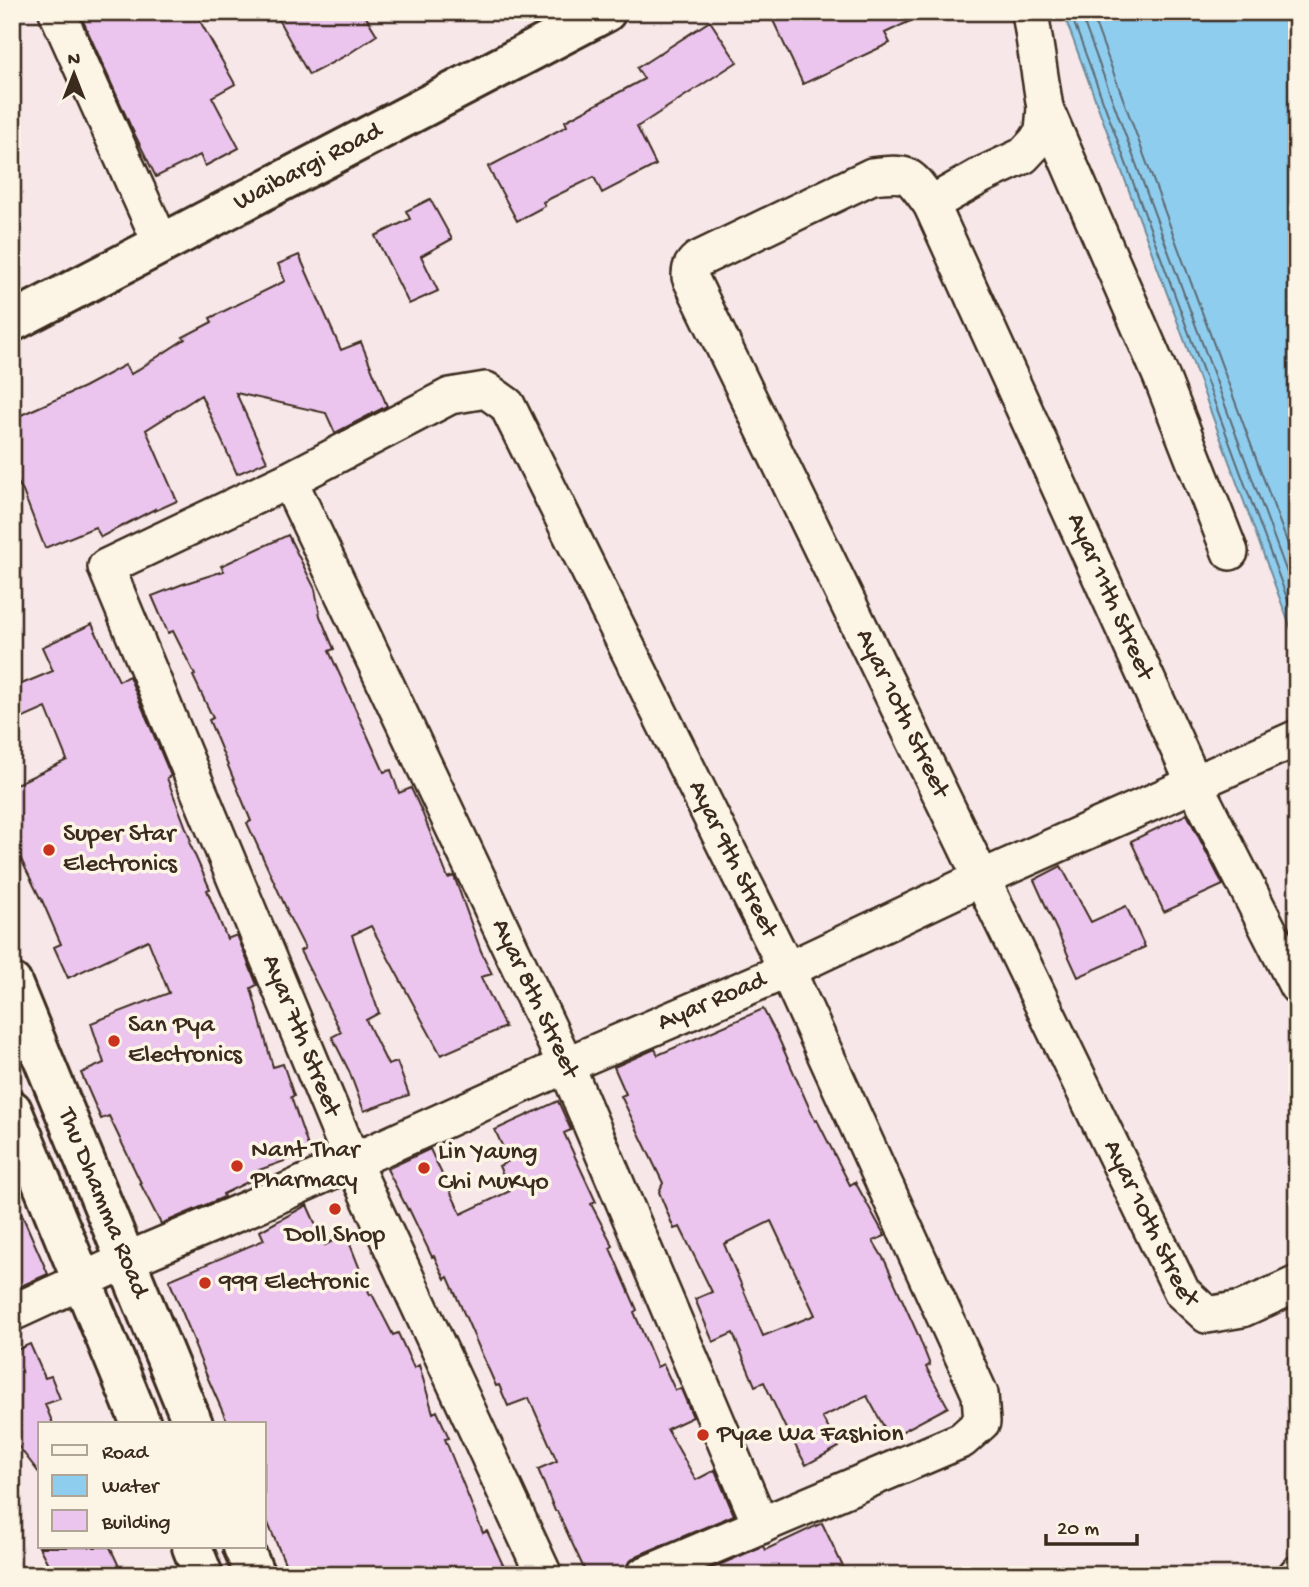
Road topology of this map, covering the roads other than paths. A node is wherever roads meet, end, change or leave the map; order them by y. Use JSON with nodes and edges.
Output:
{"nodes":[{"id":1,"x":57,"y":12,"type":"edge"},
{"id":2,"x":606,"y":12,"type":"edge"},
{"id":3,"x":1030,"y":12,"type":"edge"},
{"id":4,"x":1045,"y":108,"type":"junction"},
{"id":5,"x":931,"y":204,"type":"junction"},
{"id":6,"x":161,"y":243,"type":"junction"},
{"id":7,"x":12,"y":322,"type":"edge"},
{"id":8,"x":289,"y":480,"type":"junction"},
{"id":9,"x":1230,"y":552,"type":"dead end"},
{"id":10,"x":1297,"y":738,"type":"edge"},
{"id":11,"x":1194,"y":783,"type":"junction"},
{"id":12,"x":982,"y":878,"type":"junction"},
{"id":13,"x":787,"y":970,"type":"junction"},
{"id":14,"x":12,"y":983,"type":"edge"},
{"id":15,"x":1297,"y":986,"type":"edge"},
{"id":16,"x":566,"y":1065,"type":"junction"},
{"id":17,"x":12,"y":1110,"type":"edge"},
{"id":18,"x":352,"y":1161,"type":"junction"},
{"id":19,"x":125,"y":1261,"type":"junction"},
{"id":20,"x":82,"y":1281,"type":"junction"},
{"id":21,"x":1297,"y":1284,"type":"edge"},
{"id":22,"x":12,"y":1313,"type":"edge"},
{"id":23,"x":140,"y":1422,"type":"edge"},
{"id":24,"x":192,"y":1422,"type":"edge"},
{"id":25,"x":761,"y":1526,"type":"junction"},
{"id":26,"x":192,"y":1548,"type":"edge"},
{"id":27,"x":243,"y":1548,"type":"edge"},
{"id":28,"x":203,"y":1575,"type":"edge"},
{"id":29,"x":255,"y":1575,"type":"edge"},
{"id":30,"x":544,"y":1575,"type":"edge"},
{"id":31,"x":644,"y":1575,"type":"edge"}],
"edges":[{"from":1,"to":6,"type":"street"},
{"from":2,"to":6,"type":"main road","name":"Waibargi Road"},
{"from":3,"to":4,"type":"street"},
{"from":4,"to":5,"type":"street"},
{"from":4,"to":9,"type":"street"},
{"from":5,"to":11,"type":"street","name":"Ayar 11th Street"},
{"from":5,"to":12,"type":"street","name":"Ayar 10th Street"},
{"from":6,"to":7,"type":"main road","name":"Waibargi Road"},
{"from":8,"to":13,"type":"street","name":"Ayar 9th Street"},
{"from":8,"to":16,"type":"street","name":"Ayar 8th Street"},
{"from":8,"to":18,"type":"street","name":"Ayar 7th Street"},
{"from":10,"to":11,"type":"street","name":"Ayar Road"},
{"from":11,"to":12,"type":"street","name":"Ayar Road"},
{"from":11,"to":15,"type":"street","name":"Ayar 11th Street"},
{"from":12,"to":13,"type":"street","name":"Ayar Road"},
{"from":12,"to":21,"type":"street","name":"Ayar 10th Street"},
{"from":13,"to":16,"type":"street","name":"Ayar Road"},
{"from":13,"to":25,"type":"street","name":"Ayar 9th Street"},
{"from":14,"to":19,"type":"main road","name":"Thu Dhamma Road"},
{"from":16,"to":18,"type":"street","name":"Ayar Road"},
{"from":16,"to":25,"type":"street","name":"Ayar 8th Street"},
{"from":17,"to":20,"type":"main road","name":"Thu Dhamma Road"},
{"from":18,"to":19,"type":"street","name":"Ayar Road"},
{"from":18,"to":30,"type":"street","name":"Ayar 7th Street"},
{"from":19,"to":20,"type":"street","name":"Ayar Road"},
{"from":19,"to":24,"type":"main road","name":"Thu Dhamma Road"},
{"from":20,"to":22,"type":"street","name":"Ayar Road"},
{"from":20,"to":23,"type":"main road","name":"Thu Dhamma Road"},
{"from":25,"to":31,"type":"street"},
{"from":26,"to":28,"type":"main road"},
{"from":27,"to":29,"type":"main road"}]}
